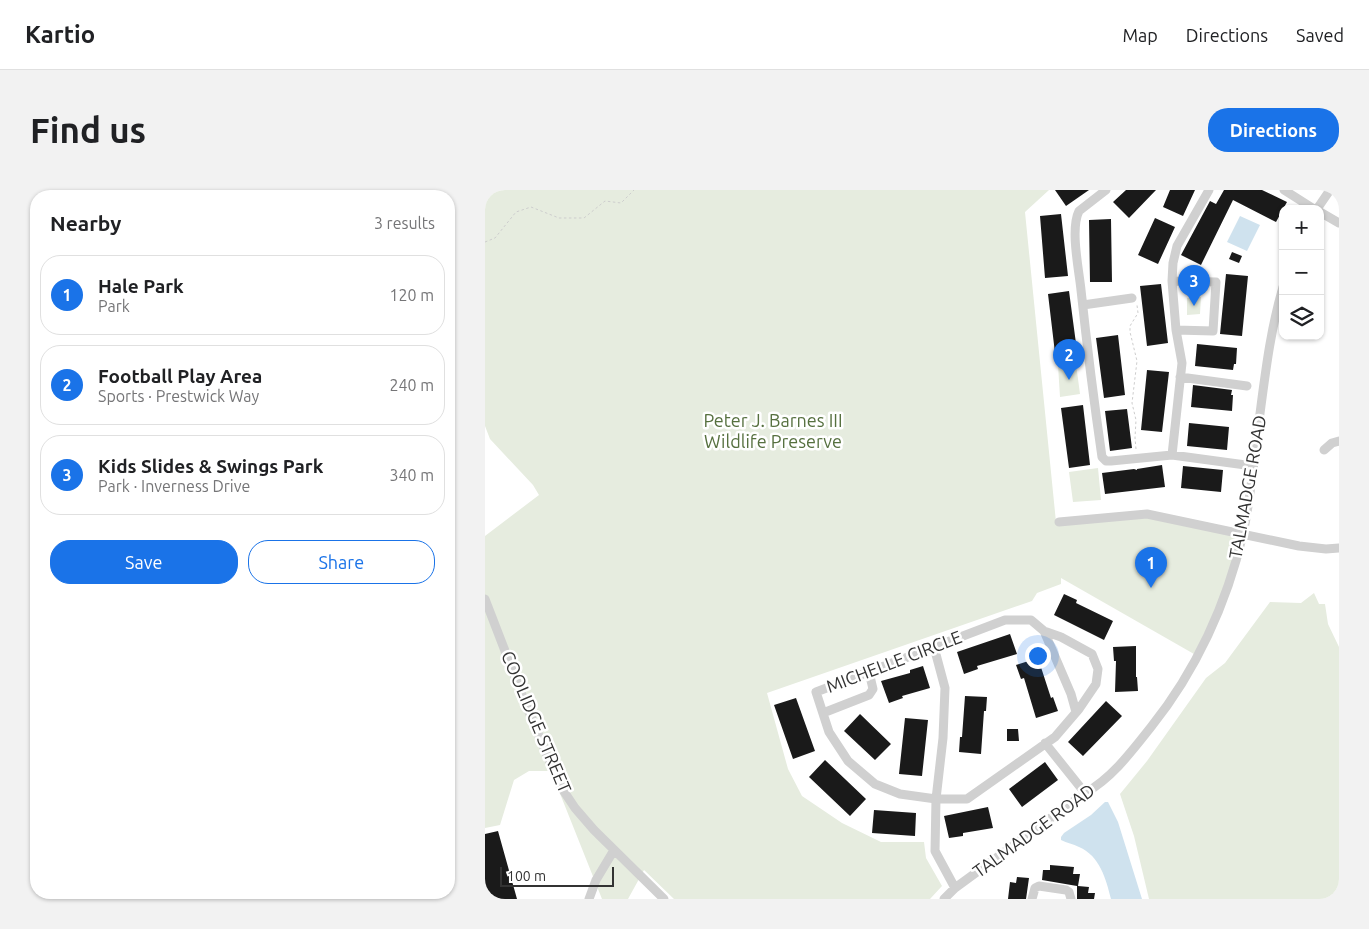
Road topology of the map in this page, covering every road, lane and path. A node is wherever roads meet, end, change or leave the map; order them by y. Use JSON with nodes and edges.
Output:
{"nodes":[{"id":1,"x":634,"y":190,"type":"edge"},
{"id":2,"x":1106,"y":190,"type":"edge"},
{"id":3,"x":1209,"y":190,"type":"edge"},
{"id":4,"x":1284,"y":190,"type":"edge"},
{"id":5,"x":1329,"y":190,"type":"edge"},
{"id":6,"x":1309,"y":205,"type":"edge"},
{"id":7,"x":1319,"y":205,"type":"edge"},
{"id":8,"x":1324,"y":214,"type":"edge"},
{"id":9,"x":1339,"y":223,"type":"edge"},
{"id":10,"x":485,"y":242,"type":"edge"},
{"id":11,"x":1172,"y":281,"type":"junction"},
{"id":12,"x":1281,"y":295,"type":"edge"},
{"id":13,"x":1132,"y":298,"type":"joint"},
{"id":14,"x":1083,"y":305,"type":"junction"},
{"id":15,"x":1176,"y":330,"type":"junction"},
{"id":16,"x":1180,"y":377,"type":"junction"},
{"id":17,"x":1247,"y":386,"type":"dead end"},
{"id":18,"x":1339,"y":441,"type":"edge"},
{"id":19,"x":1324,"y":450,"type":"dead end"},
{"id":20,"x":1172,"y":455,"type":"junction"},
{"id":21,"x":1138,"y":458,"type":"junction"},
{"id":22,"x":1253,"y":466,"type":"junction"},
{"id":23,"x":1059,"y":522,"type":"dead end"},
{"id":24,"x":1243,"y":533,"type":"junction"},
{"id":25,"x":1339,"y":548,"type":"edge"},
{"id":26,"x":485,"y":599,"type":"edge"},
{"id":27,"x":1044,"y":631,"type":"junction"},
{"id":28,"x":934,"y":647,"type":"junction"},
{"id":29,"x":869,"y":672,"type":"junction"},
{"id":30,"x":1076,"y":712,"type":"junction"},
{"id":31,"x":823,"y":713,"type":"junction"},
{"id":32,"x":1045,"y":744,"type":"junction"},
{"id":33,"x":1085,"y":793,"type":"junction"},
{"id":34,"x":937,"y":799,"type":"junction"},
{"id":35,"x":614,"y":850,"type":"junction"},
{"id":36,"x":593,"y":888,"type":"junction"},
{"id":37,"x":955,"y":888,"type":"junction"},
{"id":38,"x":589,"y":899,"type":"edge"},
{"id":39,"x":597,"y":899,"type":"edge"},
{"id":40,"x":664,"y":899,"type":"edge"},
{"id":41,"x":944,"y":899,"type":"edge"},
{"id":42,"x":1032,"y":899,"type":"edge"},
{"id":43,"x":1071,"y":899,"type":"edge"}],
"edges":[{"from":1,"to":10,"type":"path"},
{"from":2,"to":14,"type":"street"},
{"from":3,"to":11,"type":"street"},
{"from":4,"to":6,"type":"street"},
{"from":5,"to":7,"type":"street"},
{"from":8,"to":9,"type":"street"},
{"from":11,"to":15,"type":"street"},
{"from":11,"to":15,"type":"street"},
{"from":12,"to":22,"type":"street","name":"TALMADGE ROAD"},
{"from":13,"to":14,"type":"street"},
{"from":13,"to":21,"type":"path"},
{"from":14,"to":21,"type":"street"},
{"from":15,"to":16,"type":"street"},
{"from":16,"to":17,"type":"street"},
{"from":16,"to":20,"type":"street"},
{"from":18,"to":19,"type":"street"},
{"from":20,"to":21,"type":"street"},
{"from":20,"to":22,"type":"street"},
{"from":22,"to":24,"type":"street","name":"TALMADGE ROAD"},
{"from":23,"to":24,"type":"street"},
{"from":24,"to":25,"type":"street"},
{"from":24,"to":33,"type":"street","name":"TALMADGE ROAD"},
{"from":26,"to":35,"type":"street","name":"COOLIDGE STREET"},
{"from":27,"to":28,"type":"street","name":"MICHELLE CIRCLE"},
{"from":27,"to":30,"type":"street"},
{"from":27,"to":30,"type":"street","name":"MICHELLE CIRCLE"},
{"from":28,"to":29,"type":"street","name":"MICHELLE CIRCLE"},
{"from":28,"to":34,"type":"street"},
{"from":29,"to":31,"type":"street"},
{"from":29,"to":31,"type":"street","name":"MICHELLE CIRCLE"},
{"from":30,"to":32,"type":"street","name":"MICHELLE CIRCLE"},
{"from":31,"to":34,"type":"street","name":"MICHELLE CIRCLE"},
{"from":32,"to":33,"type":"street"},
{"from":32,"to":34,"type":"street","name":"MICHELLE CIRCLE"},
{"from":33,"to":37,"type":"street","name":"TALMADGE ROAD"},
{"from":34,"to":37,"type":"street"},
{"from":35,"to":36,"type":"street"},
{"from":35,"to":40,"type":"street","name":"COOLIDGE STREET"},
{"from":36,"to":38,"type":"street"},
{"from":36,"to":39,"type":"street"},
{"from":37,"to":41,"type":"street","name":"TALMADGE ROAD"},
{"from":42,"to":43,"type":"street"}]}
